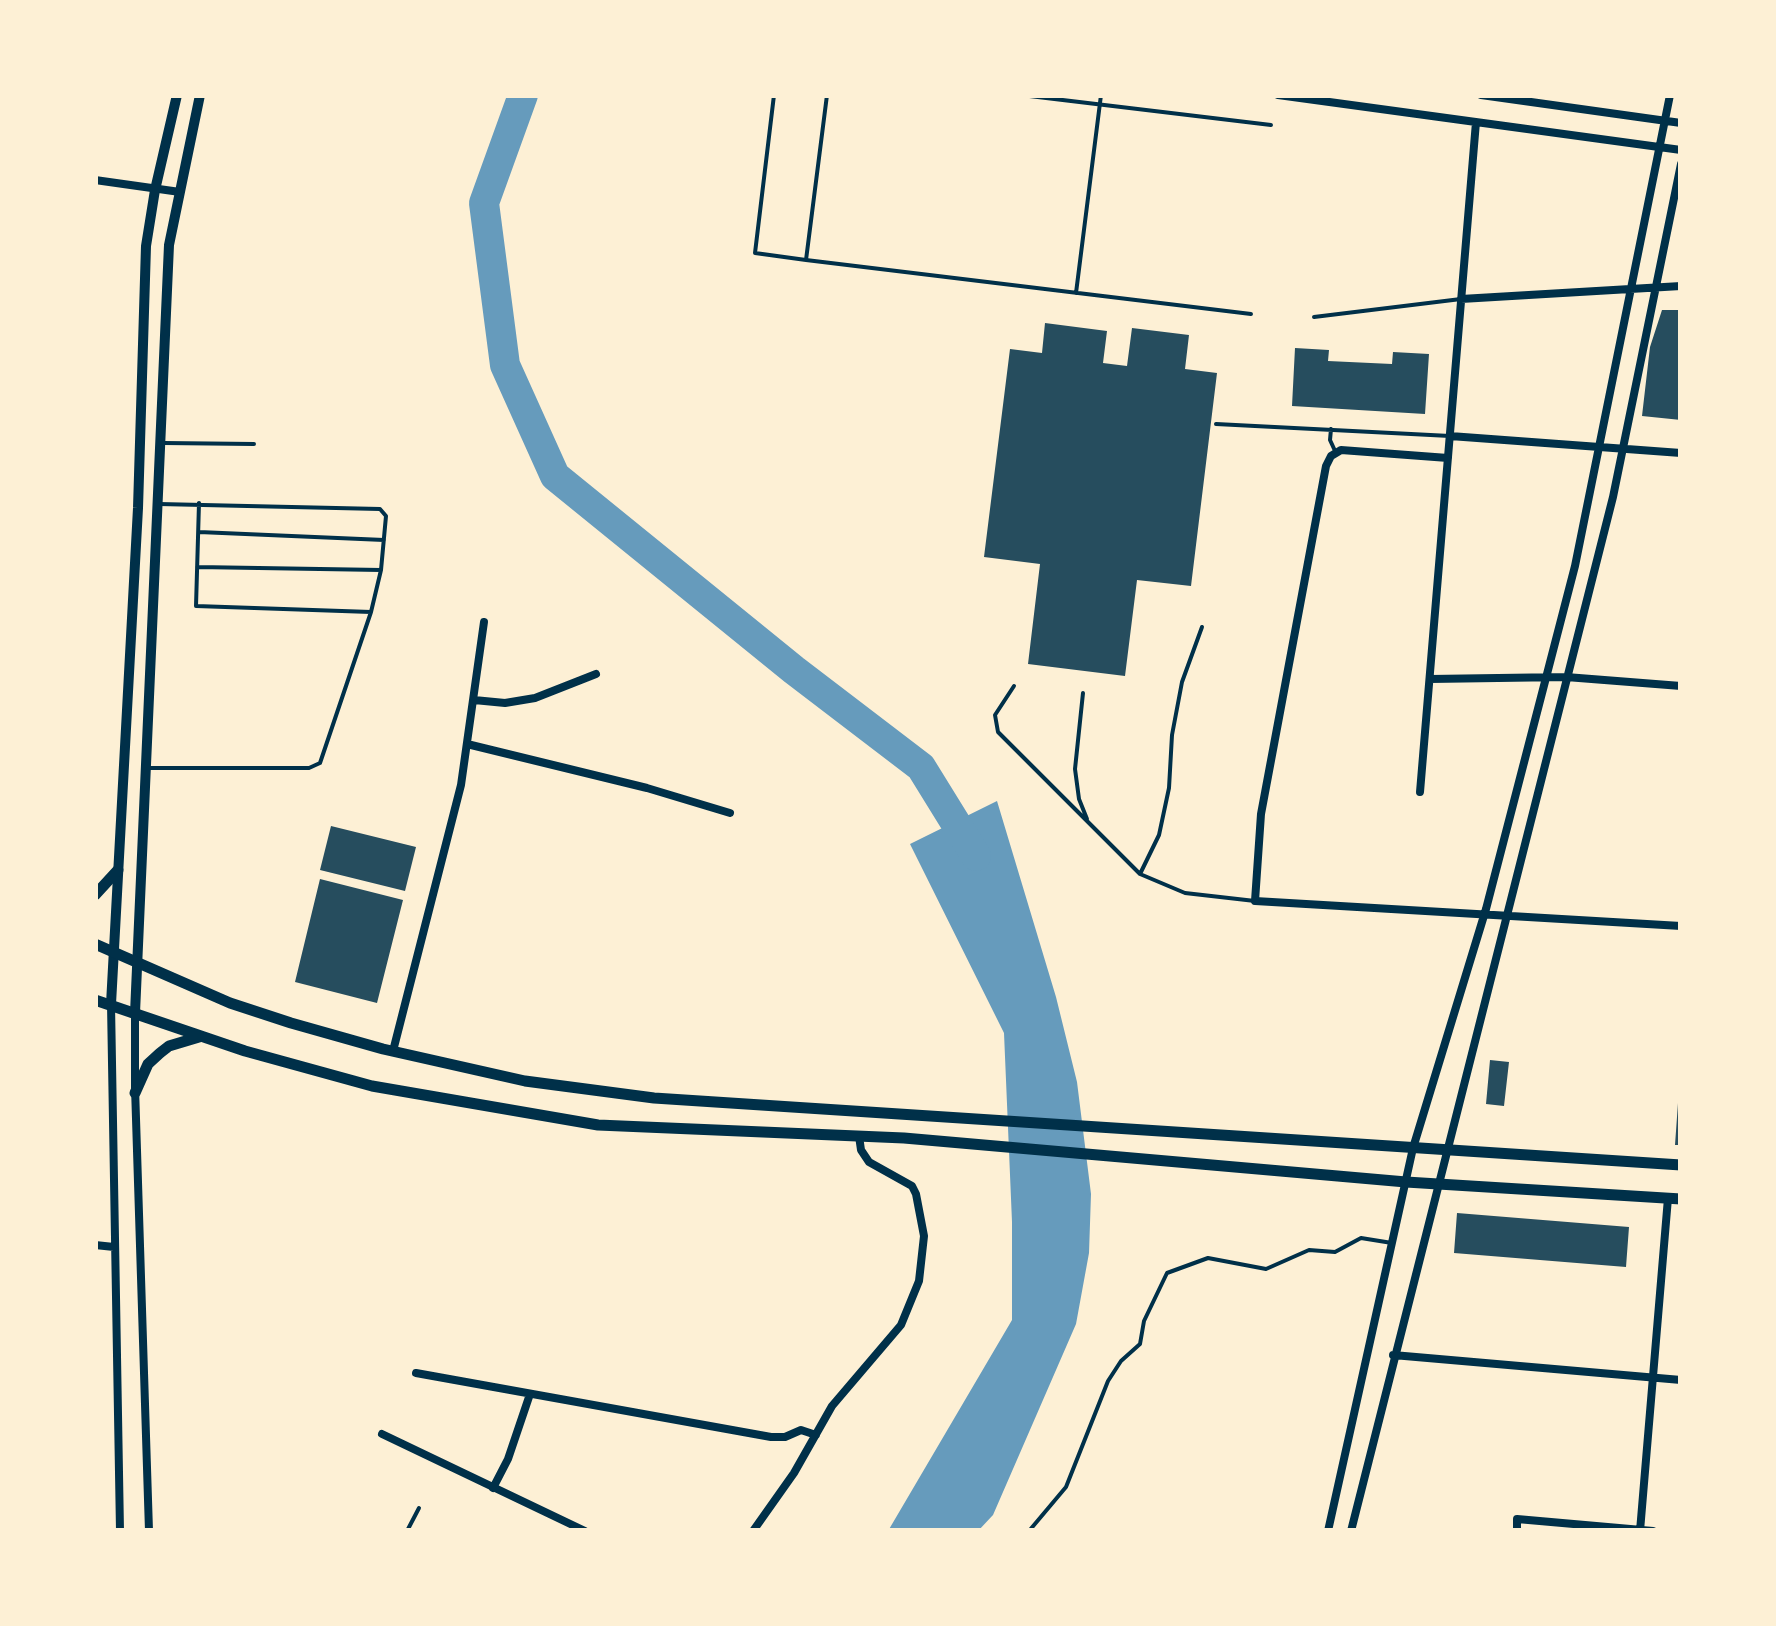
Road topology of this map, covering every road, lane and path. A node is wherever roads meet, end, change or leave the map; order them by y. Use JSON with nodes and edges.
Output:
{"nodes":[{"id":1,"x":177,"y":95,"type":"edge"},
{"id":2,"x":200,"y":95,"type":"edge"},
{"id":3,"x":774,"y":95,"type":"edge"},
{"id":4,"x":827,"y":95,"type":"edge"},
{"id":5,"x":1021,"y":95,"type":"edge"},
{"id":6,"x":1101,"y":95,"type":"edge"},
{"id":7,"x":1278,"y":95,"type":"edge"},
{"id":8,"x":1481,"y":95,"type":"edge"},
{"id":9,"x":1670,"y":95,"type":"edge"},
{"id":10,"x":1100,"y":104,"type":"junction"},
{"id":11,"x":1665,"y":120,"type":"junction"},
{"id":12,"x":1476,"y":122,"type":"junction"},
{"id":13,"x":1681,"y":123,"type":"edge"},
{"id":14,"x":1271,"y":126,"type":"dead end"},
{"id":15,"x":1660,"y":146,"type":"junction"},
{"id":16,"x":1681,"y":150,"type":"edge"},
{"id":17,"x":1681,"y":164,"type":"edge"},
{"id":18,"x":95,"y":180,"type":"edge"},
{"id":19,"x":155,"y":190,"type":"junction"},
{"id":20,"x":180,"y":192,"type":"junction"},
{"id":21,"x":806,"y":260,"type":"junction"},
{"id":22,"x":1681,"y":286,"type":"edge"},
{"id":23,"x":1654,"y":288,"type":"junction"},
{"id":24,"x":1632,"y":289,"type":"junction"},
{"id":25,"x":1076,"y":293,"type":"junction"},
{"id":26,"x":1462,"y":299,"type":"junction"},
{"id":27,"x":1251,"y":314,"type":"dead end"},
{"id":28,"x":1314,"y":317,"type":"dead end"},
{"id":29,"x":1216,"y":424,"type":"dead end"},
{"id":30,"x":1331,"y":429,"type":"junction"},
{"id":31,"x":1450,"y":436,"type":"junction"},
{"id":32,"x":160,"y":443,"type":"junction"},
{"id":33,"x":254,"y":444,"type":"dead end"},
{"id":34,"x":1600,"y":446,"type":"junction"},
{"id":35,"x":1622,"y":449,"type":"junction"},
{"id":36,"x":1336,"y":453,"type":"junction"},
{"id":37,"x":1681,"y":453,"type":"edge"},
{"id":38,"x":1448,"y":458,"type":"junction"},
{"id":39,"x":199,"y":503,"type":"junction"},
{"id":40,"x":159,"y":504,"type":"junction"},
{"id":41,"x":198,"y":532,"type":"junction"},
{"id":42,"x":384,"y":540,"type":"junction"},
{"id":43,"x":197,"y":567,"type":"junction"},
{"id":44,"x":381,"y":570,"type":"junction"},
{"id":45,"x":371,"y":612,"type":"junction"},
{"id":46,"x":484,"y":622,"type":"dead end"},
{"id":47,"x":1202,"y":627,"type":"dead end"},
{"id":48,"x":596,"y":674,"type":"dead end"},
{"id":49,"x":1566,"y":677,"type":"junction"},
{"id":50,"x":1545,"y":678,"type":"junction"},
{"id":51,"x":1430,"y":679,"type":"junction"},
{"id":52,"x":1014,"y":686,"type":"dead end"},
{"id":53,"x":1681,"y":686,"type":"edge"},
{"id":54,"x":1083,"y":693,"type":"dead end"},
{"id":55,"x":474,"y":700,"type":"junction"},
{"id":56,"x":467,"y":744,"type":"junction"},
{"id":57,"x":146,"y":768,"type":"junction"},
{"id":58,"x":1420,"y":792,"type":"dead end"},
{"id":59,"x":730,"y":813,"type":"dead end"},
{"id":60,"x":1089,"y":824,"type":"junction"},
{"id":61,"x":118,"y":870,"type":"junction"},
{"id":62,"x":1140,"y":874,"type":"junction"},
{"id":63,"x":95,"y":895,"type":"edge"},
{"id":64,"x":1255,"y":902,"type":"junction"},
{"id":65,"x":1483,"y":913,"type":"junction"},
{"id":66,"x":1508,"y":917,"type":"junction"},
{"id":67,"x":1681,"y":926,"type":"edge"},
{"id":68,"x":95,"y":944,"type":"edge"},
{"id":69,"x":113,"y":954,"type":"junction"},
{"id":70,"x":135,"y":964,"type":"junction"},
{"id":71,"x":95,"y":1000,"type":"edge"},
{"id":72,"x":110,"y":1004,"type":"junction"},
{"id":73,"x":136,"y":1014,"type":"junction"},
{"id":74,"x":201,"y":1036,"type":"junction"},
{"id":75,"x":393,"y":1052,"type":"junction"},
{"id":76,"x":135,"y":1093,"type":"junction"},
{"id":77,"x":859,"y":1136,"type":"junction"},
{"id":78,"x":1413,"y":1148,"type":"junction"},
{"id":79,"x":1446,"y":1151,"type":"junction"},
{"id":80,"x":1681,"y":1165,"type":"edge"},
{"id":81,"x":1406,"y":1182,"type":"junction"},
{"id":82,"x":1439,"y":1184,"type":"junction"},
{"id":83,"x":1674,"y":1198,"type":"edge"},
{"id":84,"x":1392,"y":1244,"type":"junction"},
{"id":85,"x":95,"y":1246,"type":"edge"},
{"id":86,"x":114,"y":1247,"type":"junction"},
{"id":87,"x":1393,"y":1355,"type":"junction"},
{"id":88,"x":416,"y":1372,"type":"dead end"},
{"id":89,"x":1653,"y":1378,"type":"junction"},
{"id":90,"x":1681,"y":1380,"type":"edge"},
{"id":91,"x":530,"y":1394,"type":"junction"},
{"id":92,"x":382,"y":1434,"type":"dead end"},
{"id":93,"x":816,"y":1435,"type":"junction"},
{"id":94,"x":494,"y":1488,"type":"junction"},
{"id":95,"x":419,"y":1508,"type":"dead end"},
{"id":96,"x":1640,"y":1530,"type":"edge"},
{"id":97,"x":120,"y":1531,"type":"edge"},
{"id":98,"x":149,"y":1531,"type":"edge"},
{"id":99,"x":407,"y":1531,"type":"edge"},
{"id":100,"x":585,"y":1531,"type":"edge"},
{"id":101,"x":753,"y":1531,"type":"edge"},
{"id":102,"x":1030,"y":1531,"type":"edge"},
{"id":103,"x":1328,"y":1531,"type":"edge"},
{"id":104,"x":1350,"y":1531,"type":"edge"},
{"id":105,"x":1516,"y":1531,"type":"edge"},
{"id":106,"x":1653,"y":1531,"type":"edge"}],
"edges":[{"from":1,"to":19,"type":"main road"},
{"from":2,"to":20,"type":"main road"},
{"from":3,"to":21,"type":"lane"},
{"from":4,"to":21,"type":"lane"},
{"from":5,"to":10,"type":"lane"},
{"from":6,"to":10,"type":"lane"},
{"from":7,"to":12,"type":"street"},
{"from":8,"to":11,"type":"street"},
{"from":9,"to":11,"type":"street"},
{"from":10,"to":14,"type":"lane"},
{"from":10,"to":25,"type":"lane"},
{"from":11,"to":13,"type":"street"},
{"from":11,"to":15,"type":"street"},
{"from":12,"to":15,"type":"street"},
{"from":12,"to":26,"type":"street"},
{"from":15,"to":16,"type":"street"},
{"from":15,"to":24,"type":"street"},
{"from":17,"to":23,"type":"street"},
{"from":18,"to":19,"type":"street"},
{"from":19,"to":20,"type":"street"},
{"from":19,"to":61,"type":"main road"},
{"from":20,"to":32,"type":"main road"},
{"from":21,"to":25,"type":"lane"},
{"from":22,"to":23,"type":"street"},
{"from":23,"to":24,"type":"street"},
{"from":23,"to":35,"type":"street"},
{"from":24,"to":26,"type":"street"},
{"from":24,"to":34,"type":"street"},
{"from":25,"to":27,"type":"lane"},
{"from":26,"to":28,"type":"lane"},
{"from":26,"to":31,"type":"street"},
{"from":29,"to":30,"type":"lane"},
{"from":30,"to":31,"type":"lane"},
{"from":30,"to":36,"type":"lane"},
{"from":31,"to":34,"type":"street"},
{"from":31,"to":38,"type":"street"},
{"from":32,"to":33,"type":"lane"},
{"from":32,"to":40,"type":"main road"},
{"from":34,"to":35,"type":"street"},
{"from":34,"to":50,"type":"street"},
{"from":35,"to":37,"type":"street"},
{"from":35,"to":49,"type":"street"},
{"from":36,"to":38,"type":"street"},
{"from":36,"to":64,"type":"street"},
{"from":38,"to":51,"type":"street"},
{"from":39,"to":40,"type":"lane"},
{"from":39,"to":41,"type":"lane"},
{"from":39,"to":42,"type":"lane"},
{"from":40,"to":57,"type":"main road"},
{"from":41,"to":42,"type":"lane"},
{"from":41,"to":43,"type":"lane"},
{"from":42,"to":44,"type":"lane"},
{"from":43,"to":44,"type":"lane"},
{"from":43,"to":45,"type":"lane"},
{"from":44,"to":45,"type":"lane"},
{"from":45,"to":57,"type":"lane"},
{"from":46,"to":55,"type":"street"},
{"from":47,"to":62,"type":"lane"},
{"from":48,"to":55,"type":"street"},
{"from":49,"to":50,"type":"street"},
{"from":49,"to":53,"type":"street"},
{"from":49,"to":66,"type":"street"},
{"from":50,"to":51,"type":"street"},
{"from":50,"to":65,"type":"street"},
{"from":51,"to":58,"type":"street"},
{"from":52,"to":60,"type":"lane"},
{"from":54,"to":60,"type":"lane"},
{"from":55,"to":56,"type":"street"},
{"from":56,"to":59,"type":"street"},
{"from":56,"to":75,"type":"street"},
{"from":57,"to":70,"type":"main road"},
{"from":60,"to":62,"type":"lane"},
{"from":61,"to":63,"type":"main road"},
{"from":61,"to":69,"type":"main road"},
{"from":62,"to":64,"type":"lane"},
{"from":64,"to":65,"type":"street"},
{"from":65,"to":66,"type":"street"},
{"from":65,"to":78,"type":"street"},
{"from":66,"to":67,"type":"street"},
{"from":66,"to":79,"type":"street"},
{"from":68,"to":69,"type":"main road"},
{"from":69,"to":70,"type":"main road"},
{"from":69,"to":72,"type":"main road"},
{"from":70,"to":73,"type":"main road"},
{"from":70,"to":75,"type":"main road"},
{"from":71,"to":72,"type":"main road"},
{"from":72,"to":73,"type":"main road"},
{"from":72,"to":86,"type":"street"},
{"from":73,"to":74,"type":"main road"},
{"from":73,"to":76,"type":"street"},
{"from":74,"to":76,"type":"main road"},
{"from":74,"to":77,"type":"main road"},
{"from":75,"to":78,"type":"main road"},
{"from":76,"to":98,"type":"street"},
{"from":77,"to":81,"type":"main road"},
{"from":77,"to":93,"type":"street"},
{"from":78,"to":79,"type":"main road"},
{"from":78,"to":81,"type":"street"},
{"from":79,"to":80,"type":"main road"},
{"from":79,"to":82,"type":"street"},
{"from":81,"to":82,"type":"main road"},
{"from":81,"to":84,"type":"street"},
{"from":82,"to":83,"type":"main road"},
{"from":82,"to":87,"type":"street"},
{"from":83,"to":89,"type":"street"},
{"from":84,"to":102,"type":"lane"},
{"from":84,"to":103,"type":"street"},
{"from":85,"to":86,"type":"street"},
{"from":86,"to":97,"type":"street"},
{"from":87,"to":89,"type":"street"},
{"from":87,"to":104,"type":"street"},
{"from":88,"to":91,"type":"street"},
{"from":89,"to":90,"type":"street"},
{"from":89,"to":96,"type":"street"},
{"from":91,"to":93,"type":"street"},
{"from":91,"to":94,"type":"street"},
{"from":92,"to":94,"type":"street"},
{"from":93,"to":101,"type":"street"},
{"from":94,"to":100,"type":"street"},
{"from":95,"to":99,"type":"lane"},
{"from":96,"to":105,"type":"street"},
{"from":96,"to":106,"type":"street"}]}
